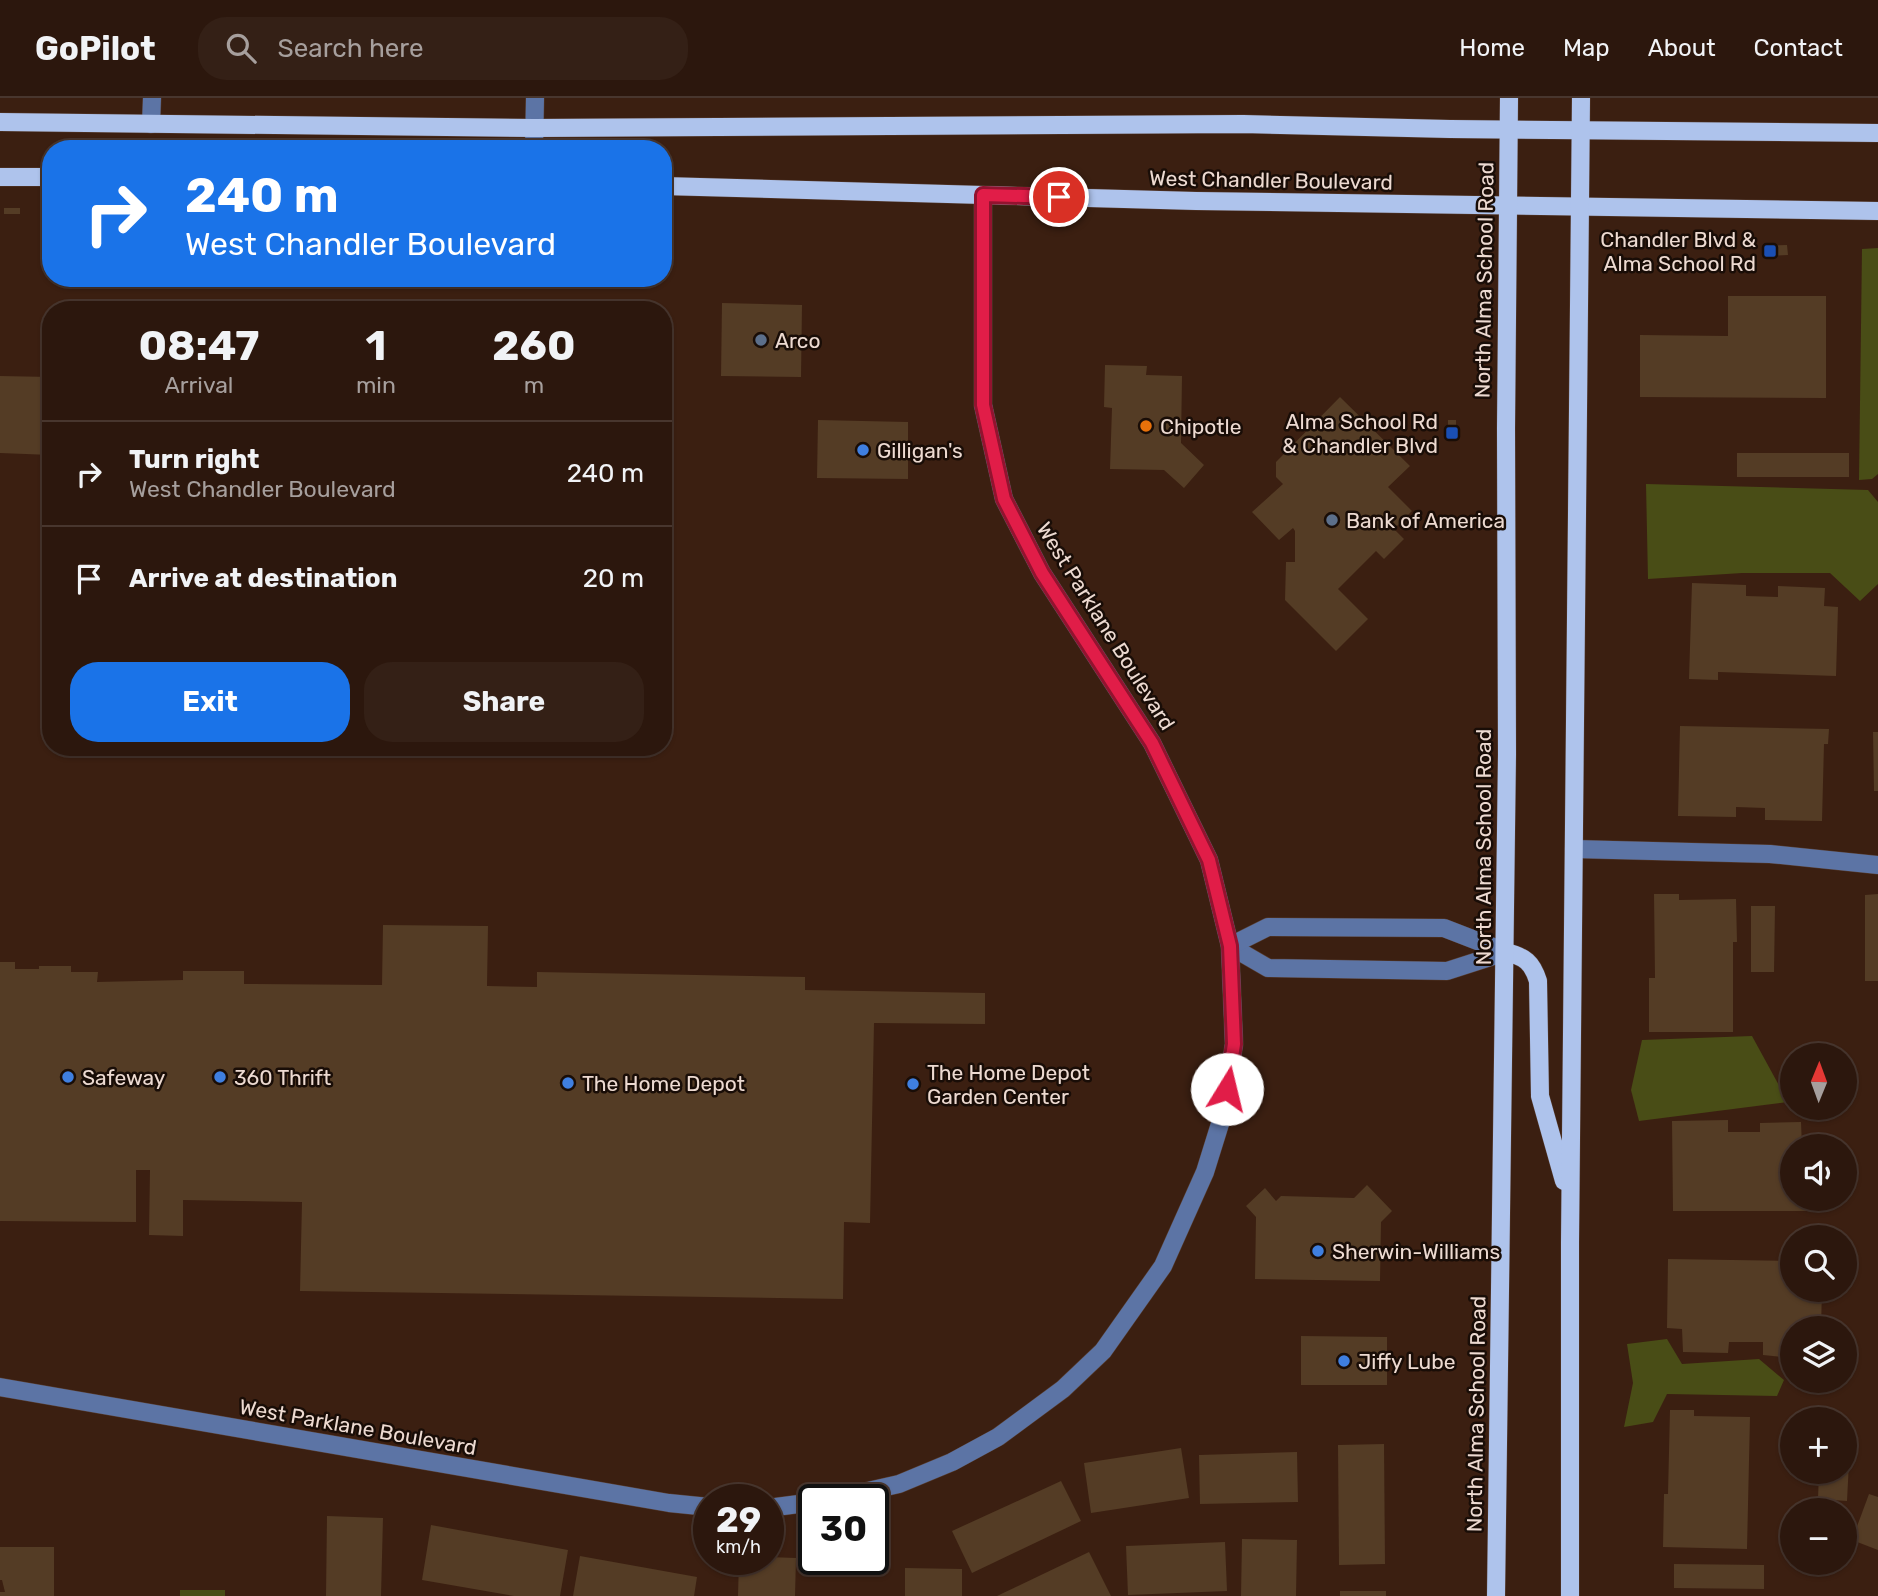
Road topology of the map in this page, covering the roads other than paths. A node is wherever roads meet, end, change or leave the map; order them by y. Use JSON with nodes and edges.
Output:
{"nodes":[{"id":1,"x":152,"y":98,"type":"edge"},
{"id":2,"x":535,"y":98,"type":"edge"},
{"id":3,"x":1509,"y":98,"type":"edge"},
{"id":4,"x":1581,"y":98,"type":"edge"},
{"id":5,"x":0,"y":122,"type":"edge"},
{"id":6,"x":151,"y":124,"type":"junction"},
{"id":7,"x":534,"y":128,"type":"junction"},
{"id":8,"x":1508,"y":130,"type":"junction"},
{"id":9,"x":1581,"y":130,"type":"junction"},
{"id":10,"x":1878,"y":133,"type":"edge"},
{"id":11,"x":534,"y":140,"type":"edge"},
{"id":12,"x":0,"y":177,"type":"edge"},
{"id":13,"x":42,"y":177,"type":"edge"},
{"id":14,"x":672,"y":186,"type":"edge"},
{"id":15,"x":983,"y":195,"type":"junction"},
{"id":16,"x":1506,"y":207,"type":"junction"},
{"id":17,"x":1580,"y":208,"type":"junction"},
{"id":18,"x":1878,"y":211,"type":"edge"},
{"id":19,"x":1574,"y":849,"type":"junction"},
{"id":20,"x":1878,"y":865,"type":"edge"},
{"id":21,"x":1230,"y":946,"type":"junction"},
{"id":22,"x":1506,"y":952,"type":"junction"},
{"id":23,"x":1570,"y":1201,"type":"junction"},
{"id":24,"x":0,"y":1387,"type":"edge"},
{"id":25,"x":889,"y":1486,"type":"edge"},
{"id":26,"x":693,"y":1505,"type":"edge"},
{"id":27,"x":1496,"y":1596,"type":"edge"},
{"id":28,"x":1570,"y":1596,"type":"edge"}],
"edges":[{"from":1,"to":6,"type":"street"},
{"from":2,"to":7,"type":"street"},
{"from":3,"to":8,"type":"main road","name":"North Alma School Road"},
{"from":4,"to":9,"type":"main road"},
{"from":5,"to":6,"type":"main road"},
{"from":6,"to":7,"type":"main road"},
{"from":7,"to":8,"type":"main road"},
{"from":7,"to":11,"type":"street"},
{"from":8,"to":9,"type":"main road"},
{"from":8,"to":16,"type":"main road","name":"North Alma School Road"},
{"from":9,"to":10,"type":"main road"},
{"from":9,"to":17,"type":"main road"},
{"from":12,"to":13,"type":"main road"},
{"from":14,"to":15,"type":"main road","name":"West Chandler Boulevard"},
{"from":15,"to":16,"type":"main road","name":"West Chandler Boulevard"},
{"from":15,"to":21,"type":"street","name":"West Parklane Boulevard"},
{"from":16,"to":17,"type":"main road","name":"West Chandler Boulevard"},
{"from":16,"to":22,"type":"main road","name":"North Alma School Road"},
{"from":17,"to":18,"type":"main road","name":"West Chandler Boulevard"},
{"from":17,"to":19,"type":"main road"},
{"from":19,"to":20,"type":"street"},
{"from":19,"to":23,"type":"main road"},
{"from":21,"to":22,"type":"street"},
{"from":21,"to":22,"type":"street"},
{"from":21,"to":25,"type":"street","name":"West Parklane Boulevard"},
{"from":22,"to":23,"type":"main road"},
{"from":22,"to":27,"type":"main road","name":"North Alma School Road"},
{"from":23,"to":28,"type":"main road"},
{"from":24,"to":26,"type":"street","name":"West Parklane Boulevard"}]}
